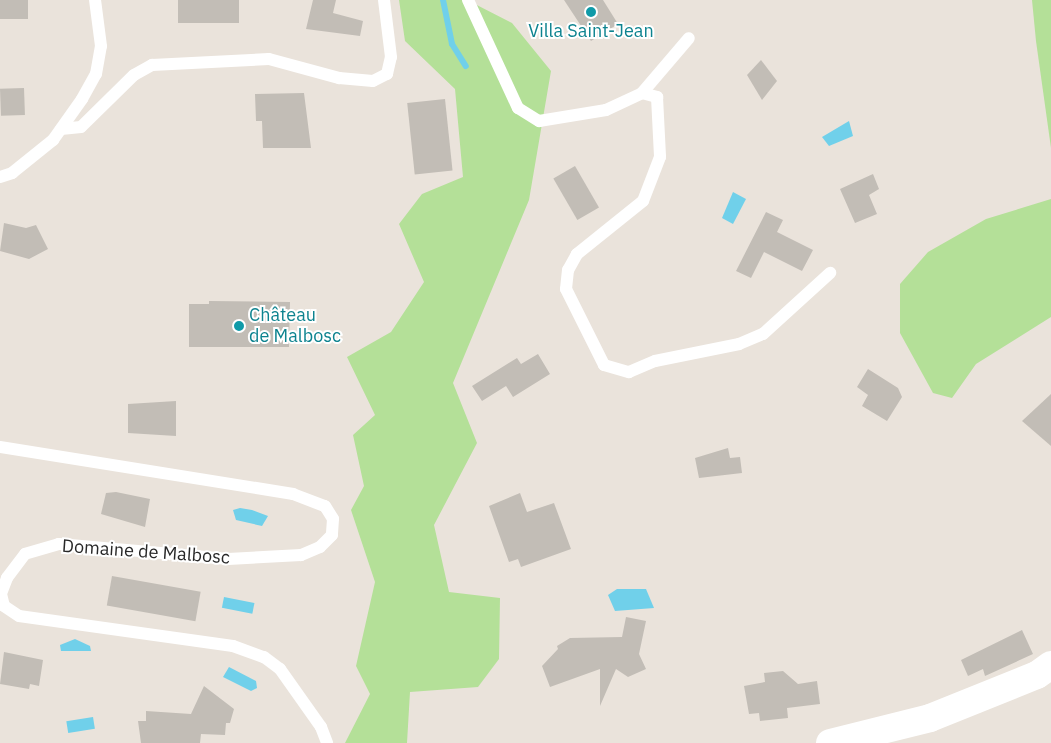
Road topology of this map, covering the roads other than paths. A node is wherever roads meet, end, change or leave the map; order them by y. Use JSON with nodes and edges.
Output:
{"nodes":[{"id":1,"x":95,"y":0,"type":"edge"},
{"id":2,"x":384,"y":0,"type":"edge"},
{"id":3,"x":468,"y":0,"type":"edge"},
{"id":4,"x":689,"y":38,"type":"dead end"},
{"id":5,"x":642,"y":93,"type":"junction"},
{"id":6,"x":61,"y":129,"type":"junction"},
{"id":7,"x":0,"y":177,"type":"edge"},
{"id":8,"x":830,"y":273,"type":"dead end"},
{"id":9,"x":0,"y":447,"type":"edge"},
{"id":10,"x":1051,"y":665,"type":"edge"},
{"id":11,"x":327,"y":743,"type":"edge"},
{"id":12,"x":830,"y":743,"type":"edge"}],
"edges":[{"from":1,"to":6,"type":"lane"},
{"from":2,"to":6,"type":"lane"},
{"from":3,"to":5,"type":"lane"},
{"from":4,"to":5,"type":"lane"},
{"from":5,"to":8,"type":"lane"},
{"from":6,"to":7,"type":"lane"},
{"from":9,"to":11,"type":"lane","name":"Domaine de Malbosc"},
{"from":10,"to":12,"type":"main road"}]}
